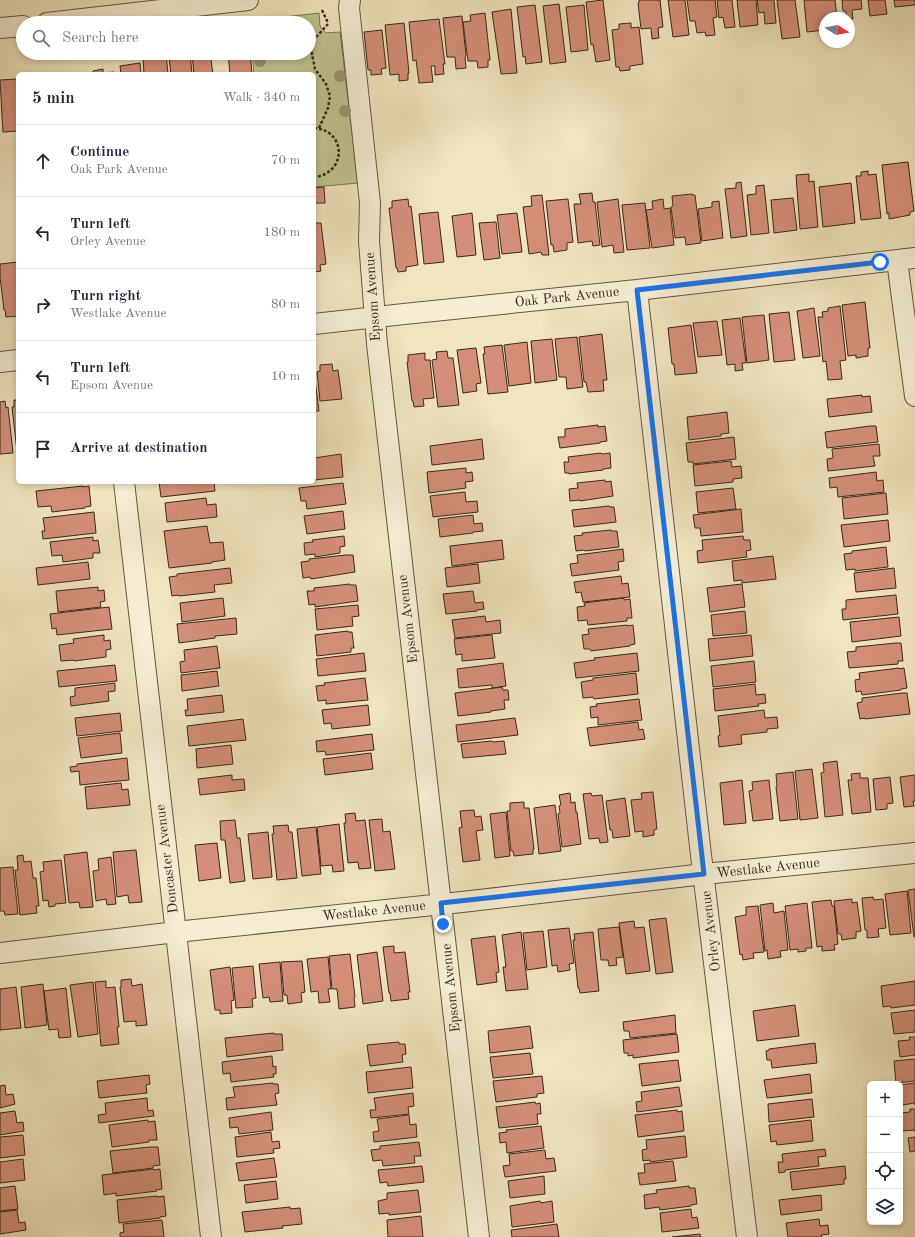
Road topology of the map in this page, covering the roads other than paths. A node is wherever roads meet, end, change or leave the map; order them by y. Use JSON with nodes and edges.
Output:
{"nodes":[{"id":1,"x":248,"y":0,"type":"edge"},
{"id":2,"x":350,"y":0,"type":"edge"},
{"id":3,"x":108,"y":16,"type":"edge"},
{"id":4,"x":16,"y":27,"type":"edge"},
{"id":5,"x":0,"y":28,"type":"edge"},
{"id":6,"x":906,"y":259,"type":"edge"},
{"id":7,"x":637,"y":290,"type":"junction"},
{"id":8,"x":374,"y":317,"type":"junction"},
{"id":9,"x":316,"y":324,"type":"edge"},
{"id":10,"x":16,"y":360,"type":"edge"},
{"id":11,"x":0,"y":362,"type":"edge"},
{"id":12,"x":915,"y":396,"type":"edge"},
{"id":13,"x":124,"y":484,"type":"edge"},
{"id":14,"x":915,"y":853,"type":"edge"},
{"id":15,"x":704,"y":874,"type":"junction"},
{"id":16,"x":441,"y":903,"type":"junction"},
{"id":17,"x":176,"y":932,"type":"junction"},
{"id":18,"x":0,"y":953,"type":"edge"},
{"id":19,"x":211,"y":1237,"type":"edge"},
{"id":20,"x":479,"y":1237,"type":"edge"},
{"id":21,"x":747,"y":1237,"type":"edge"}],
"edges":[{"from":1,"to":3,"type":"street"},
{"from":2,"to":8,"type":"street","name":"Epsom Avenue"},
{"from":4,"to":5,"type":"street"},
{"from":6,"to":7,"type":"street","name":"Oak Park Avenue"},
{"from":6,"to":12,"type":"street"},
{"from":7,"to":8,"type":"street","name":"Oak Park Avenue"},
{"from":7,"to":15,"type":"street","name":"Orley Avenue"},
{"from":8,"to":9,"type":"street","name":"Oak Park Avenue"},
{"from":8,"to":16,"type":"street","name":"Epsom Avenue"},
{"from":10,"to":11,"type":"street"},
{"from":13,"to":17,"type":"street","name":"Doncaster Avenue"},
{"from":14,"to":15,"type":"street","name":"Westlake Avenue"},
{"from":15,"to":16,"type":"street","name":"Westlake Avenue"},
{"from":15,"to":21,"type":"street","name":"Orley Avenue"},
{"from":16,"to":17,"type":"street","name":"Westlake Avenue"},
{"from":16,"to":20,"type":"street","name":"Epsom Avenue"},
{"from":17,"to":18,"type":"street","name":"Westlake Avenue"},
{"from":17,"to":19,"type":"street","name":"Doncaster Avenue"}]}
